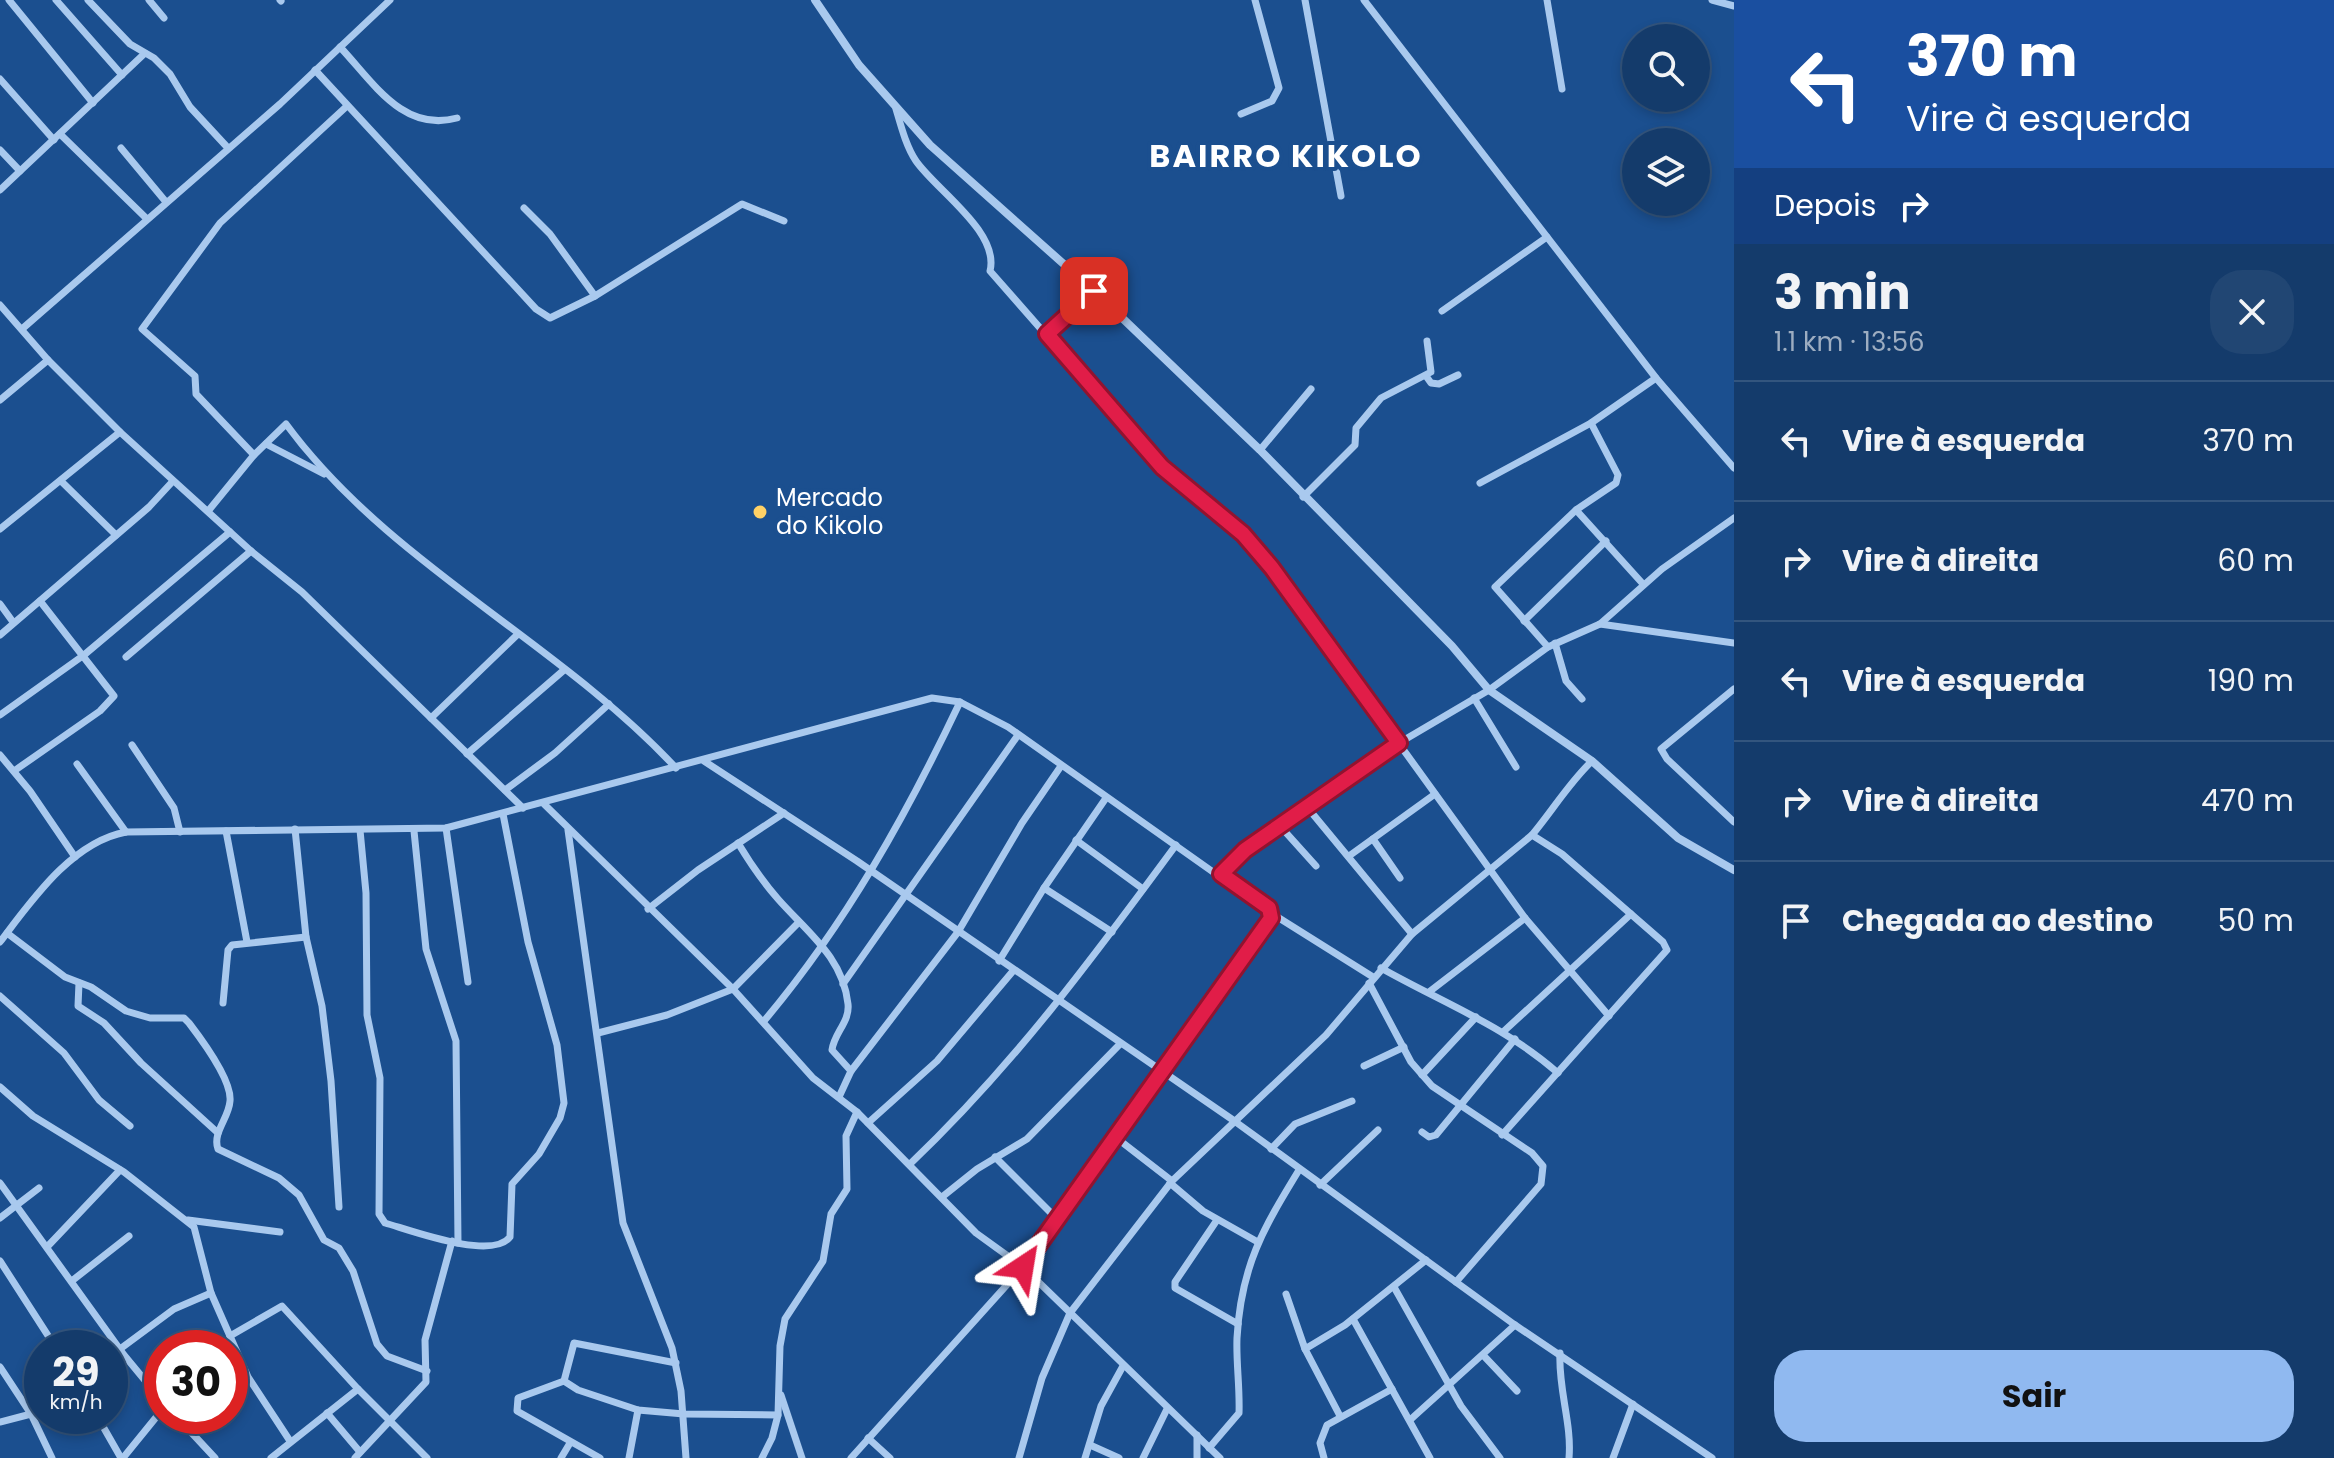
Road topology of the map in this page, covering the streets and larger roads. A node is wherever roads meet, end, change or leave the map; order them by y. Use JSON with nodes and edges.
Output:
{"nodes":[{"id":1,"x":9,"y":0,"type":"edge"},
{"id":2,"x":56,"y":0,"type":"edge"},
{"id":3,"x":88,"y":0,"type":"edge"},
{"id":4,"x":149,"y":0,"type":"edge"},
{"id":5,"x":390,"y":0,"type":"edge"},
{"id":6,"x":815,"y":0,"type":"edge"},
{"id":7,"x":1255,"y":0,"type":"edge"},
{"id":8,"x":1305,"y":0,"type":"edge"},
{"id":9,"x":1364,"y":0,"type":"edge"},
{"id":10,"x":1547,"y":0,"type":"edge"},
{"id":11,"x":1712,"y":0,"type":"edge"},
{"id":12,"x":1734,"y":6,"type":"edge"},
{"id":13,"x":164,"y":18,"type":"dead end"},
{"id":14,"x":340,"y":47,"type":"junction"},
{"id":15,"x":144,"y":54,"type":"junction"},
{"id":16,"x":315,"y":70,"type":"junction"},
{"id":17,"x":122,"y":75,"type":"junction"},
{"id":18,"x":0,"y":79,"type":"edge"},
{"id":19,"x":1562,"y":89,"type":"dead end"},
{"id":20,"x":93,"y":103,"type":"junction"},
{"id":21,"x":347,"y":106,"type":"junction"},
{"id":22,"x":896,"y":107,"type":"junction"},
{"id":23,"x":1241,"y":114,"type":"dead end"},
{"id":24,"x":457,"y":118,"type":"dead end"},
{"id":25,"x":57,"y":137,"type":"junction"},
{"id":26,"x":121,"y":148,"type":"dead end"},
{"id":27,"x":228,"y":148,"type":"junction"},
{"id":28,"x":0,"y":150,"type":"edge"},
{"id":29,"x":20,"y":171,"type":"junction"},
{"id":30,"x":0,"y":190,"type":"edge"},
{"id":31,"x":1341,"y":196,"type":"dead end"},
{"id":32,"x":166,"y":202,"type":"junction"},
{"id":33,"x":524,"y":208,"type":"dead end"},
{"id":34,"x":147,"y":219,"type":"junction"},
{"id":35,"x":784,"y":221,"type":"dead end"},
{"id":36,"x":1547,"y":237,"type":"junction"},
{"id":37,"x":1094,"y":291,"type":"junction"},
{"id":38,"x":595,"y":296,"type":"junction"},
{"id":39,"x":0,"y":305,"type":"edge"},
{"id":40,"x":1442,"y":311,"type":"dead end"},
{"id":41,"x":22,"y":329,"type":"junction"},
{"id":42,"x":1047,"y":334,"type":"junction"},
{"id":43,"x":1427,"y":341,"type":"dead end"},
{"id":44,"x":48,"y":360,"type":"junction"},
{"id":45,"x":1458,"y":375,"type":"dead end"},
{"id":46,"x":1426,"y":376,"type":"junction"},
{"id":47,"x":1656,"y":378,"type":"junction"},
{"id":48,"x":1311,"y":389,"type":"dead end"},
{"id":49,"x":0,"y":400,"type":"edge"},
{"id":50,"x":1591,"y":423,"type":"junction"},
{"id":51,"x":120,"y":432,"type":"junction"},
{"id":52,"x":266,"y":444,"type":"junction"},
{"id":53,"x":1260,"y":450,"type":"junction"},
{"id":54,"x":254,"y":455,"type":"junction"},
{"id":55,"x":1734,"y":468,"type":"edge"},
{"id":56,"x":326,"y":475,"type":"junction"},
{"id":57,"x":173,"y":481,"type":"junction"},
{"id":58,"x":62,"y":482,"type":"junction"},
{"id":59,"x":1480,"y":483,"type":"dead end"},
{"id":60,"x":1303,"y":497,"type":"junction"},
{"id":61,"x":209,"y":510,"type":"junction"},
{"id":62,"x":1576,"y":510,"type":"junction"},
{"id":63,"x":1734,"y":518,"type":"edge"},
{"id":64,"x":0,"y":529,"type":"edge"},
{"id":65,"x":230,"y":532,"type":"junction"},
{"id":66,"x":116,"y":535,"type":"junction"},
{"id":67,"x":1606,"y":541,"type":"junction"},
{"id":68,"x":251,"y":551,"type":"junction"},
{"id":69,"x":1643,"y":584,"type":"junction"},
{"id":70,"x":40,"y":601,"type":"junction"},
{"id":71,"x":0,"y":604,"type":"edge"},
{"id":72,"x":1524,"y":621,"type":"junction"},
{"id":73,"x":13,"y":622,"type":"junction"},
{"id":74,"x":1600,"y":624,"type":"junction"},
{"id":75,"x":0,"y":635,"type":"edge"},
{"id":76,"x":517,"y":635,"type":"junction"},
{"id":77,"x":1734,"y":643,"type":"edge"},
{"id":78,"x":1551,"y":645,"type":"junction"},
{"id":79,"x":84,"y":655,"type":"junction"},
{"id":80,"x":126,"y":657,"type":"dead end"},
{"id":81,"x":564,"y":670,"type":"junction"},
{"id":82,"x":1734,"y":689,"type":"edge"},
{"id":83,"x":1489,"y":690,"type":"junction"},
{"id":84,"x":1474,"y":698,"type":"junction"},
{"id":85,"x":1582,"y":699,"type":"dead end"},
{"id":86,"x":960,"y":702,"type":"junction"},
{"id":87,"x":609,"y":704,"type":"junction"},
{"id":88,"x":0,"y":715,"type":"edge"},
{"id":89,"x":431,"y":718,"type":"junction"},
{"id":90,"x":1018,"y":735,"type":"junction"},
{"id":91,"x":1399,"y":743,"type":"junction"},
{"id":92,"x":132,"y":745,"type":"dead end"},
{"id":93,"x":467,"y":754,"type":"junction"},
{"id":94,"x":0,"y":755,"type":"edge"},
{"id":95,"x":704,"y":761,"type":"junction"},
{"id":96,"x":1592,"y":761,"type":"junction"},
{"id":97,"x":77,"y":764,"type":"dead end"},
{"id":98,"x":1061,"y":766,"type":"junction"},
{"id":99,"x":1516,"y":767,"type":"dead end"},
{"id":100,"x":676,"y":768,"type":"junction"},
{"id":101,"x":14,"y":771,"type":"junction"},
{"id":102,"x":505,"y":790,"type":"junction"},
{"id":103,"x":1435,"y":794,"type":"junction"},
{"id":104,"x":1106,"y":798,"type":"junction"},
{"id":105,"x":544,"y":804,"type":"junction"},
{"id":106,"x":1307,"y":807,"type":"junction"},
{"id":107,"x":523,"y":808,"type":"junction"},
{"id":108,"x":784,"y":813,"type":"junction"},
{"id":109,"x":503,"y":814,"type":"junction"},
{"id":110,"x":1734,"y":822,"type":"edge"},
{"id":111,"x":1280,"y":826,"type":"junction"},
{"id":112,"x":446,"y":828,"type":"junction"},
{"id":113,"x":567,"y":828,"type":"junction"},
{"id":114,"x":295,"y":829,"type":"junction"},
{"id":115,"x":360,"y":830,"type":"junction"},
{"id":116,"x":226,"y":831,"type":"junction"},
{"id":117,"x":414,"y":831,"type":"junction"},
{"id":118,"x":126,"y":832,"type":"junction"},
{"id":119,"x":180,"y":832,"type":"junction"},
{"id":120,"x":1532,"y":835,"type":"junction"},
{"id":121,"x":1373,"y":839,"type":"junction"},
{"id":122,"x":1076,"y":840,"type":"junction"},
{"id":123,"x":738,"y":843,"type":"junction"},
{"id":124,"x":1176,"y":845,"type":"junction"},
{"id":125,"x":1349,"y":856,"type":"junction"},
{"id":126,"x":75,"y":857,"type":"junction"},
{"id":127,"x":1316,"y":866,"type":"dead end"},
{"id":128,"x":1734,"y":870,"type":"edge"},
{"id":129,"x":871,"y":871,"type":"junction"},
{"id":130,"x":1490,"y":871,"type":"junction"},
{"id":131,"x":1221,"y":874,"type":"junction"},
{"id":132,"x":1400,"y":878,"type":"dead end"},
{"id":133,"x":1044,"y":888,"type":"junction"},
{"id":134,"x":1143,"y":889,"type":"junction"},
{"id":135,"x":904,"y":893,"type":"junction"},
{"id":136,"x":648,"y":909,"type":"junction"},
{"id":137,"x":1271,"y":913,"type":"junction"},
{"id":138,"x":1631,"y":914,"type":"junction"},
{"id":139,"x":1525,"y":918,"type":"junction"},
{"id":140,"x":799,"y":922,"type":"junction"},
{"id":141,"x":958,"y":932,"type":"junction"},
{"id":142,"x":1112,"y":932,"type":"junction"},
{"id":143,"x":7,"y":933,"type":"junction"},
{"id":144,"x":1412,"y":934,"type":"junction"},
{"id":145,"x":306,"y":937,"type":"junction"},
{"id":146,"x":0,"y":942,"type":"edge"},
{"id":147,"x":247,"y":942,"type":"junction"},
{"id":148,"x":823,"y":943,"type":"junction"},
{"id":149,"x":999,"y":961,"type":"junction"},
{"id":150,"x":1381,"y":968,"type":"junction"},
{"id":151,"x":1013,"y":971,"type":"junction"},
{"id":152,"x":1569,"y":971,"type":"junction"},
{"id":153,"x":1371,"y":980,"type":"junction"},
{"id":154,"x":468,"y":982,"type":"dead end"},
{"id":155,"x":79,"y":983,"type":"junction"},
{"id":156,"x":843,"y":984,"type":"junction"},
{"id":157,"x":733,"y":989,"type":"junction"},
{"id":158,"x":1429,"y":992,"type":"junction"},
{"id":159,"x":0,"y":996,"type":"edge"},
{"id":160,"x":223,"y":1003,"type":"dead end"},
{"id":161,"x":1060,"y":1003,"type":"junction"},
{"id":162,"x":1609,"y":1016,"type":"junction"},
{"id":163,"x":1476,"y":1017,"type":"junction"},
{"id":164,"x":764,"y":1021,"type":"junction"},
{"id":165,"x":1503,"y":1032,"type":"junction"},
{"id":166,"x":598,"y":1033,"type":"junction"},
{"id":167,"x":1515,"y":1039,"type":"junction"},
{"id":168,"x":1120,"y":1044,"type":"junction"},
{"id":169,"x":1404,"y":1047,"type":"junction"},
{"id":170,"x":1364,"y":1066,"type":"dead end"},
{"id":171,"x":851,"y":1071,"type":"junction"},
{"id":172,"x":1162,"y":1072,"type":"junction"},
{"id":173,"x":1558,"y":1073,"type":"junction"},
{"id":174,"x":1422,"y":1075,"type":"junction"},
{"id":175,"x":0,"y":1087,"type":"edge"},
{"id":176,"x":839,"y":1097,"type":"junction"},
{"id":177,"x":1352,"y":1101,"type":"dead end"},
{"id":178,"x":1459,"y":1107,"type":"junction"},
{"id":179,"x":857,"y":1112,"type":"junction"},
{"id":180,"x":1233,"y":1120,"type":"junction"},
{"id":181,"x":868,"y":1123,"type":"junction"},
{"id":182,"x":130,"y":1126,"type":"dead end"},
{"id":183,"x":1378,"y":1130,"type":"dead end"},
{"id":184,"x":1422,"y":1132,"type":"dead end"},
{"id":185,"x":218,"y":1133,"type":"junction"},
{"id":186,"x":1502,"y":1135,"type":"junction"},
{"id":187,"x":1114,"y":1136,"type":"junction"},
{"id":188,"x":1271,"y":1149,"type":"junction"},
{"id":189,"x":995,"y":1157,"type":"junction"},
{"id":190,"x":910,"y":1164,"type":"junction"},
{"id":191,"x":120,"y":1170,"type":"junction"},
{"id":192,"x":1299,"y":1170,"type":"junction"},
{"id":193,"x":1171,"y":1182,"type":"junction"},
{"id":194,"x":0,"y":1183,"type":"edge"},
{"id":195,"x":1320,"y":1185,"type":"junction"},
{"id":196,"x":39,"y":1188,"type":"dead end"},
{"id":197,"x":942,"y":1197,"type":"junction"},
{"id":198,"x":16,"y":1206,"type":"junction"},
{"id":199,"x":339,"y":1207,"type":"dead end"},
{"id":200,"x":1055,"y":1217,"type":"junction"},
{"id":201,"x":0,"y":1218,"type":"edge"},
{"id":202,"x":188,"y":1220,"type":"junction"},
{"id":203,"x":1217,"y":1220,"type":"junction"},
{"id":204,"x":280,"y":1232,"type":"dead end"},
{"id":205,"x":129,"y":1236,"type":"dead end"},
{"id":206,"x":1256,"y":1241,"type":"junction"},
{"id":207,"x":455,"y":1242,"type":"junction"},
{"id":208,"x":47,"y":1247,"type":"junction"},
{"id":209,"x":1426,"y":1260,"type":"junction"},
{"id":210,"x":0,"y":1261,"type":"edge"},
{"id":211,"x":1023,"y":1267,"type":"junction"},
{"id":212,"x":73,"y":1280,"type":"junction"},
{"id":213,"x":1456,"y":1282,"type":"junction"},
{"id":214,"x":1394,"y":1287,"type":"junction"},
{"id":215,"x":211,"y":1293,"type":"junction"},
{"id":216,"x":1286,"y":1294,"type":"dead end"},
{"id":217,"x":1070,"y":1313,"type":"junction"},
{"id":218,"x":1353,"y":1319,"type":"junction"},
{"id":219,"x":1238,"y":1324,"type":"junction"},
{"id":220,"x":1515,"y":1325,"type":"junction"},
{"id":221,"x":44,"y":1330,"type":"edge"},
{"id":222,"x":107,"y":1330,"type":"edge"},
{"id":223,"x":227,"y":1330,"type":"edge"},
{"id":224,"x":240,"y":1330,"type":"edge"},
{"id":225,"x":128,"y":1343,"type":"edge"},
{"id":226,"x":1305,"y":1349,"type":"junction"},
{"id":227,"x":1560,"y":1353,"type":"junction"},
{"id":228,"x":1483,"y":1355,"type":"junction"},
{"id":229,"x":128,"y":1359,"type":"edge"},
{"id":230,"x":676,"y":1363,"type":"junction"},
{"id":231,"x":1123,"y":1366,"type":"junction"},
{"id":232,"x":0,"y":1367,"type":"edge"},
{"id":233,"x":427,"y":1371,"type":"junction"},
{"id":234,"x":248,"y":1377,"type":"edge"},
{"id":235,"x":144,"y":1379,"type":"edge"},
{"id":236,"x":564,"y":1381,"type":"junction"},
{"id":237,"x":1450,"y":1386,"type":"junction"},
{"id":238,"x":358,"y":1389,"type":"junction"},
{"id":239,"x":1392,"y":1389,"type":"junction"},
{"id":240,"x":1517,"y":1391,"type":"dead end"},
{"id":241,"x":780,"y":1393,"type":"junction"},
{"id":242,"x":24,"y":1403,"type":"edge"},
{"id":243,"x":1633,"y":1404,"type":"junction"},
{"id":244,"x":1167,"y":1409,"type":"junction"},
{"id":245,"x":638,"y":1410,"type":"junction"},
{"id":246,"x":327,"y":1413,"type":"junction"},
{"id":247,"x":684,"y":1414,"type":"junction"},
{"id":248,"x":778,"y":1415,"type":"junction"},
{"id":249,"x":24,"y":1416,"type":"edge"},
{"id":250,"x":1340,"y":1416,"type":"junction"},
{"id":251,"x":392,"y":1420,"type":"junction"},
{"id":252,"x":1410,"y":1420,"type":"junction"},
{"id":253,"x":0,"y":1422,"type":"edge"},
{"id":254,"x":144,"y":1432,"type":"edge"},
{"id":255,"x":41,"y":1434,"type":"edge"},
{"id":256,"x":108,"y":1434,"type":"edge"},
{"id":257,"x":193,"y":1434,"type":"edge"},
{"id":258,"x":1197,"y":1435,"type":"junction"},
{"id":259,"x":868,"y":1438,"type":"junction"},
{"id":260,"x":290,"y":1441,"type":"junction"},
{"id":261,"x":570,"y":1443,"type":"junction"},
{"id":262,"x":1090,"y":1445,"type":"junction"},
{"id":263,"x":1209,"y":1448,"type":"junction"},
{"id":264,"x":358,"y":1455,"type":"edge"},
{"id":265,"x":52,"y":1458,"type":"edge"},
{"id":266,"x":122,"y":1458,"type":"edge"},
{"id":267,"x":215,"y":1458,"type":"edge"},
{"id":268,"x":271,"y":1458,"type":"edge"},
{"id":269,"x":427,"y":1458,"type":"edge"},
{"id":270,"x":561,"y":1458,"type":"edge"},
{"id":271,"x":600,"y":1458,"type":"edge"},
{"id":272,"x":629,"y":1458,"type":"edge"},
{"id":273,"x":686,"y":1458,"type":"edge"},
{"id":274,"x":762,"y":1458,"type":"edge"},
{"id":275,"x":802,"y":1458,"type":"edge"},
{"id":276,"x":851,"y":1458,"type":"edge"},
{"id":277,"x":890,"y":1458,"type":"edge"},
{"id":278,"x":1019,"y":1458,"type":"edge"},
{"id":279,"x":1085,"y":1458,"type":"edge"},
{"id":280,"x":1119,"y":1458,"type":"edge"},
{"id":281,"x":1143,"y":1458,"type":"edge"},
{"id":282,"x":1197,"y":1458,"type":"edge"},
{"id":283,"x":1220,"y":1458,"type":"edge"},
{"id":284,"x":1324,"y":1458,"type":"edge"},
{"id":285,"x":1430,"y":1458,"type":"edge"},
{"id":286,"x":1500,"y":1458,"type":"edge"},
{"id":287,"x":1569,"y":1458,"type":"edge"},
{"id":288,"x":1613,"y":1458,"type":"edge"},
{"id":289,"x":1712,"y":1458,"type":"edge"}],
"edges":[{"from":1,"to":20,"type":"street"},
{"from":2,"to":17,"type":"street"},
{"from":3,"to":15,"type":"street"},
{"from":4,"to":13,"type":"street"},
{"from":5,"to":14,"type":"street"},
{"from":6,"to":22,"type":"street"},
{"from":7,"to":23,"type":"street"},
{"from":8,"to":31,"type":"street"},
{"from":9,"to":36,"type":"street"},
{"from":10,"to":19,"type":"street"},
{"from":11,"to":12,"type":"street"},
{"from":14,"to":16,"type":"street"},
{"from":14,"to":24,"type":"street"},
{"from":15,"to":17,"type":"street"},
{"from":15,"to":27,"type":"street"},
{"from":16,"to":21,"type":"street"},
{"from":16,"to":27,"type":"street"},
{"from":17,"to":20,"type":"street"},
{"from":18,"to":25,"type":"street"},
{"from":20,"to":25,"type":"street"},
{"from":21,"to":38,"type":"street"},
{"from":21,"to":54,"type":"street"},
{"from":22,"to":37,"type":"street"},
{"from":22,"to":42,"type":"street"},
{"from":25,"to":29,"type":"street"},
{"from":25,"to":34,"type":"street"},
{"from":26,"to":32,"type":"street"},
{"from":27,"to":32,"type":"street"},
{"from":28,"to":29,"type":"street"},
{"from":29,"to":30,"type":"street"},
{"from":32,"to":34,"type":"street"},
{"from":33,"to":38,"type":"street"},
{"from":34,"to":41,"type":"street"},
{"from":35,"to":38,"type":"street"},
{"from":36,"to":40,"type":"street"},
{"from":36,"to":47,"type":"street"},
{"from":37,"to":42,"type":"street"},
{"from":37,"to":53,"type":"street"},
{"from":39,"to":41,"type":"street"},
{"from":41,"to":44,"type":"street"},
{"from":42,"to":91,"type":"street"},
{"from":43,"to":46,"type":"street"},
{"from":44,"to":49,"type":"street"},
{"from":44,"to":51,"type":"street"},
{"from":45,"to":46,"type":"street"},
{"from":46,"to":60,"type":"street"},
{"from":47,"to":50,"type":"street"},
{"from":47,"to":55,"type":"street"},
{"from":48,"to":53,"type":"street"},
{"from":50,"to":59,"type":"street"},
{"from":50,"to":62,"type":"street"},
{"from":51,"to":57,"type":"street"},
{"from":51,"to":58,"type":"street"},
{"from":52,"to":54,"type":"street"},
{"from":52,"to":56,"type":"street"},
{"from":52,"to":56,"type":"street"},
{"from":53,"to":60,"type":"street"},
{"from":54,"to":61,"type":"street"},
{"from":56,"to":76,"type":"street"},
{"from":57,"to":61,"type":"street"},
{"from":57,"to":66,"type":"street"},
{"from":58,"to":64,"type":"street"},
{"from":58,"to":66,"type":"street"},
{"from":60,"to":83,"type":"street"},
{"from":61,"to":65,"type":"street"},
{"from":62,"to":67,"type":"street"},
{"from":62,"to":72,"type":"street"},
{"from":63,"to":69,"type":"street"},
{"from":65,"to":68,"type":"street"},
{"from":65,"to":79,"type":"street"},
{"from":66,"to":70,"type":"street"},
{"from":67,"to":69,"type":"street"},
{"from":67,"to":72,"type":"street"},
{"from":68,"to":80,"type":"street"},
{"from":68,"to":89,"type":"street"},
{"from":69,"to":74,"type":"street"},
{"from":70,"to":73,"type":"street"},
{"from":70,"to":79,"type":"street"},
{"from":71,"to":73,"type":"street"},
{"from":72,"to":78,"type":"street"},
{"from":73,"to":75,"type":"street"},
{"from":74,"to":77,"type":"street"},
{"from":74,"to":78,"type":"street"},
{"from":76,"to":81,"type":"street"},
{"from":76,"to":89,"type":"street"},
{"from":78,"to":83,"type":"street"},
{"from":78,"to":85,"type":"street"},
{"from":79,"to":88,"type":"street"},
{"from":79,"to":101,"type":"street"},
{"from":81,"to":87,"type":"street"},
{"from":81,"to":93,"type":"street"},
{"from":82,"to":110,"type":"street"},
{"from":83,"to":84,"type":"street"},
{"from":83,"to":96,"type":"street"},
{"from":84,"to":91,"type":"street"},
{"from":84,"to":99,"type":"street"},
{"from":86,"to":90,"type":"street"},
{"from":86,"to":95,"type":"street"},
{"from":86,"to":129,"type":"street"},
{"from":87,"to":100,"type":"street"},
{"from":87,"to":102,"type":"street"},
{"from":89,"to":93,"type":"street"},
{"from":90,"to":98,"type":"street"},
{"from":90,"to":135,"type":"street"},
{"from":91,"to":103,"type":"street"},
{"from":91,"to":106,"type":"street"},
{"from":92,"to":119,"type":"street"},
{"from":93,"to":102,"type":"street"},
{"from":94,"to":101,"type":"street"},
{"from":95,"to":100,"type":"street"},
{"from":95,"to":108,"type":"street"},
{"from":96,"to":120,"type":"street"},
{"from":96,"to":128,"type":"street"},
{"from":97,"to":118,"type":"street"},
{"from":98,"to":104,"type":"street"},
{"from":98,"to":141,"type":"street"},
{"from":100,"to":105,"type":"street"},
{"from":101,"to":126,"type":"street"},
{"from":102,"to":107,"type":"street"},
{"from":103,"to":121,"type":"street"},
{"from":103,"to":130,"type":"street"},
{"from":104,"to":122,"type":"street"},
{"from":104,"to":124,"type":"street"},
{"from":105,"to":107,"type":"street"},
{"from":105,"to":113,"type":"street"},
{"from":106,"to":111,"type":"street"},
{"from":106,"to":125,"type":"street"},
{"from":107,"to":109,"type":"street"},
{"from":108,"to":123,"type":"street"},
{"from":108,"to":129,"type":"street"},
{"from":109,"to":112,"type":"street"},
{"from":109,"to":207,"type":"street"},
{"from":111,"to":127,"type":"street"},
{"from":111,"to":131,"type":"street"},
{"from":112,"to":117,"type":"street"},
{"from":112,"to":154,"type":"street"},
{"from":113,"to":136,"type":"street"},
{"from":113,"to":166,"type":"street"},
{"from":114,"to":115,"type":"street"},
{"from":114,"to":116,"type":"street"},
{"from":114,"to":145,"type":"street"},
{"from":115,"to":117,"type":"street"},
{"from":115,"to":207,"type":"street"},
{"from":116,"to":119,"type":"street"},
{"from":116,"to":147,"type":"street"},
{"from":117,"to":207,"type":"street"},
{"from":118,"to":119,"type":"street"},
{"from":118,"to":126,"type":"street"},
{"from":120,"to":130,"type":"street"},
{"from":120,"to":138,"type":"street"},
{"from":121,"to":125,"type":"street"},
{"from":121,"to":132,"type":"street"},
{"from":122,"to":133,"type":"street"},
{"from":122,"to":134,"type":"street"},
{"from":123,"to":136,"type":"street"},
{"from":123,"to":140,"type":"street"},
{"from":124,"to":131,"type":"street"},
{"from":124,"to":134,"type":"street"},
{"from":125,"to":144,"type":"street"},
{"from":126,"to":143,"type":"street"},
{"from":129,"to":135,"type":"street"},
{"from":129,"to":148,"type":"street"},
{"from":130,"to":139,"type":"street"},
{"from":130,"to":144,"type":"street"},
{"from":131,"to":137,"type":"street"},
{"from":133,"to":142,"type":"street"},
{"from":133,"to":149,"type":"street"},
{"from":134,"to":142,"type":"street"},
{"from":135,"to":141,"type":"street"},
{"from":135,"to":156,"type":"street"},
{"from":136,"to":157,"type":"street"},
{"from":137,"to":153,"type":"street"},
{"from":137,"to":172,"type":"street"},
{"from":138,"to":152,"type":"street"},
{"from":138,"to":162,"type":"street"},
{"from":139,"to":152,"type":"street"},
{"from":139,"to":158,"type":"street"},
{"from":140,"to":148,"type":"street"},
{"from":140,"to":157,"type":"street"},
{"from":141,"to":149,"type":"street"},
{"from":141,"to":171,"type":"street"},
{"from":142,"to":161,"type":"street"},
{"from":143,"to":146,"type":"street"},
{"from":143,"to":155,"type":"street"},
{"from":144,"to":150,"type":"street"},
{"from":145,"to":147,"type":"street"},
{"from":145,"to":199,"type":"street"},
{"from":147,"to":160,"type":"street"},
{"from":148,"to":156,"type":"street"},
{"from":148,"to":164,"type":"street"},
{"from":149,"to":151,"type":"street"},
{"from":150,"to":153,"type":"street"},
{"from":150,"to":158,"type":"street"},
{"from":151,"to":161,"type":"street"},
{"from":151,"to":181,"type":"street"},
{"from":152,"to":162,"type":"street"},
{"from":152,"to":165,"type":"street"},
{"from":153,"to":169,"type":"street"},
{"from":153,"to":180,"type":"street"},
{"from":155,"to":185,"type":"street"},
{"from":155,"to":185,"type":"street"},
{"from":156,"to":171,"type":"street"},
{"from":157,"to":164,"type":"street"},
{"from":157,"to":166,"type":"street"},
{"from":158,"to":163,"type":"street"},
{"from":159,"to":182,"type":"street"},
{"from":161,"to":168,"type":"street"},
{"from":161,"to":190,"type":"street"},
{"from":162,"to":173,"type":"street"},
{"from":163,"to":165,"type":"street"},
{"from":163,"to":174,"type":"street"},
{"from":164,"to":176,"type":"street"},
{"from":165,"to":167,"type":"street"},
{"from":166,"to":230,"type":"street"},
{"from":167,"to":173,"type":"street"},
{"from":167,"to":178,"type":"street"},
{"from":168,"to":172,"type":"street"},
{"from":168,"to":189,"type":"street"},
{"from":169,"to":170,"type":"street"},
{"from":169,"to":174,"type":"street"},
{"from":171,"to":176,"type":"street"},
{"from":172,"to":180,"type":"street"},
{"from":172,"to":187,"type":"street"},
{"from":173,"to":186,"type":"street"},
{"from":174,"to":178,"type":"street"},
{"from":175,"to":191,"type":"street"},
{"from":176,"to":179,"type":"street"},
{"from":177,"to":188,"type":"street"},
{"from":178,"to":184,"type":"street"},
{"from":178,"to":186,"type":"street"},
{"from":179,"to":181,"type":"street"},
{"from":179,"to":241,"type":"street"},
{"from":180,"to":188,"type":"street"},
{"from":180,"to":193,"type":"street"},
{"from":181,"to":190,"type":"street"},
{"from":183,"to":195,"type":"street"},
{"from":185,"to":233,"type":"street"},
{"from":186,"to":213,"type":"street"},
{"from":187,"to":193,"type":"street"},
{"from":187,"to":200,"type":"street"},
{"from":188,"to":192,"type":"street"},
{"from":189,"to":197,"type":"street"},
{"from":189,"to":200,"type":"street"},
{"from":190,"to":197,"type":"street"},
{"from":191,"to":202,"type":"street"},
{"from":191,"to":208,"type":"street"},
{"from":192,"to":195,"type":"street"},
{"from":192,"to":206,"type":"street"},
{"from":193,"to":203,"type":"street"},
{"from":193,"to":217,"type":"street"},
{"from":194,"to":198,"type":"street"},
{"from":195,"to":209,"type":"street"},
{"from":196,"to":198,"type":"street"},
{"from":197,"to":211,"type":"street"},
{"from":198,"to":201,"type":"street"},
{"from":198,"to":208,"type":"street"},
{"from":200,"to":211,"type":"street"},
{"from":202,"to":204,"type":"street"},
{"from":202,"to":215,"type":"street"},
{"from":203,"to":206,"type":"street"},
{"from":203,"to":219,"type":"street"},
{"from":205,"to":212,"type":"street"},
{"from":206,"to":219,"type":"street"},
{"from":207,"to":233,"type":"street"},
{"from":208,"to":212,"type":"street"},
{"from":209,"to":213,"type":"street"},
{"from":209,"to":214,"type":"street"},
{"from":210,"to":221,"type":"street"},
{"from":211,"to":217,"type":"street"},
{"from":211,"to":259,"type":"street"},
{"from":212,"to":222,"type":"street"},
{"from":213,"to":220,"type":"street"},
{"from":214,"to":218,"type":"street"},
{"from":214,"to":237,"type":"street"},
{"from":215,"to":223,"type":"street"},
{"from":215,"to":225,"type":"street"},
{"from":216,"to":226,"type":"street"},
{"from":217,"to":231,"type":"street"},
{"from":217,"to":278,"type":"street"},
{"from":218,"to":226,"type":"street"},
{"from":218,"to":239,"type":"street"},
{"from":219,"to":263,"type":"street"},
{"from":220,"to":227,"type":"street"},
{"from":220,"to":228,"type":"street"},
{"from":224,"to":238,"type":"street"},
{"from":226,"to":250,"type":"street"},
{"from":227,"to":243,"type":"street"},
{"from":227,"to":287,"type":"street"},
{"from":228,"to":237,"type":"street"},
{"from":228,"to":240,"type":"street"},
{"from":229,"to":235,"type":"street"},
{"from":230,"to":236,"type":"street"},
{"from":230,"to":247,"type":"street"},
{"from":231,"to":244,"type":"street"},
{"from":231,"to":262,"type":"street"},
{"from":232,"to":242,"type":"street"},
{"from":233,"to":251,"type":"street"},
{"from":234,"to":260,"type":"street"},
{"from":236,"to":245,"type":"street"},
{"from":236,"to":261,"type":"street"},
{"from":237,"to":252,"type":"street"},
{"from":237,"to":286,"type":"street"},
{"from":238,"to":246,"type":"street"},
{"from":238,"to":251,"type":"street"},
{"from":239,"to":250,"type":"street"},
{"from":239,"to":252,"type":"street"},
{"from":241,"to":248,"type":"street"},
{"from":241,"to":275,"type":"street"},
{"from":243,"to":288,"type":"street"},
{"from":243,"to":289,"type":"street"},
{"from":244,"to":258,"type":"street"},
{"from":244,"to":281,"type":"street"},
{"from":245,"to":247,"type":"street"},
{"from":245,"to":272,"type":"street"},
{"from":246,"to":260,"type":"street"},
{"from":246,"to":264,"type":"street"},
{"from":247,"to":248,"type":"street"},
{"from":247,"to":273,"type":"street"},
{"from":248,"to":274,"type":"street"},
{"from":249,"to":253,"type":"street"},
{"from":250,"to":284,"type":"street"},
{"from":251,"to":264,"type":"street"},
{"from":251,"to":269,"type":"street"},
{"from":252,"to":285,"type":"street"},
{"from":254,"to":266,"type":"street"},
{"from":255,"to":265,"type":"street"},
{"from":256,"to":266,"type":"street"},
{"from":257,"to":267,"type":"street"},
{"from":258,"to":263,"type":"street"},
{"from":258,"to":282,"type":"street"},
{"from":259,"to":276,"type":"street"},
{"from":259,"to":277,"type":"street"},
{"from":260,"to":268,"type":"street"},
{"from":261,"to":270,"type":"street"},
{"from":261,"to":271,"type":"street"},
{"from":262,"to":279,"type":"street"},
{"from":262,"to":280,"type":"street"},
{"from":263,"to":283,"type":"street"}]}
